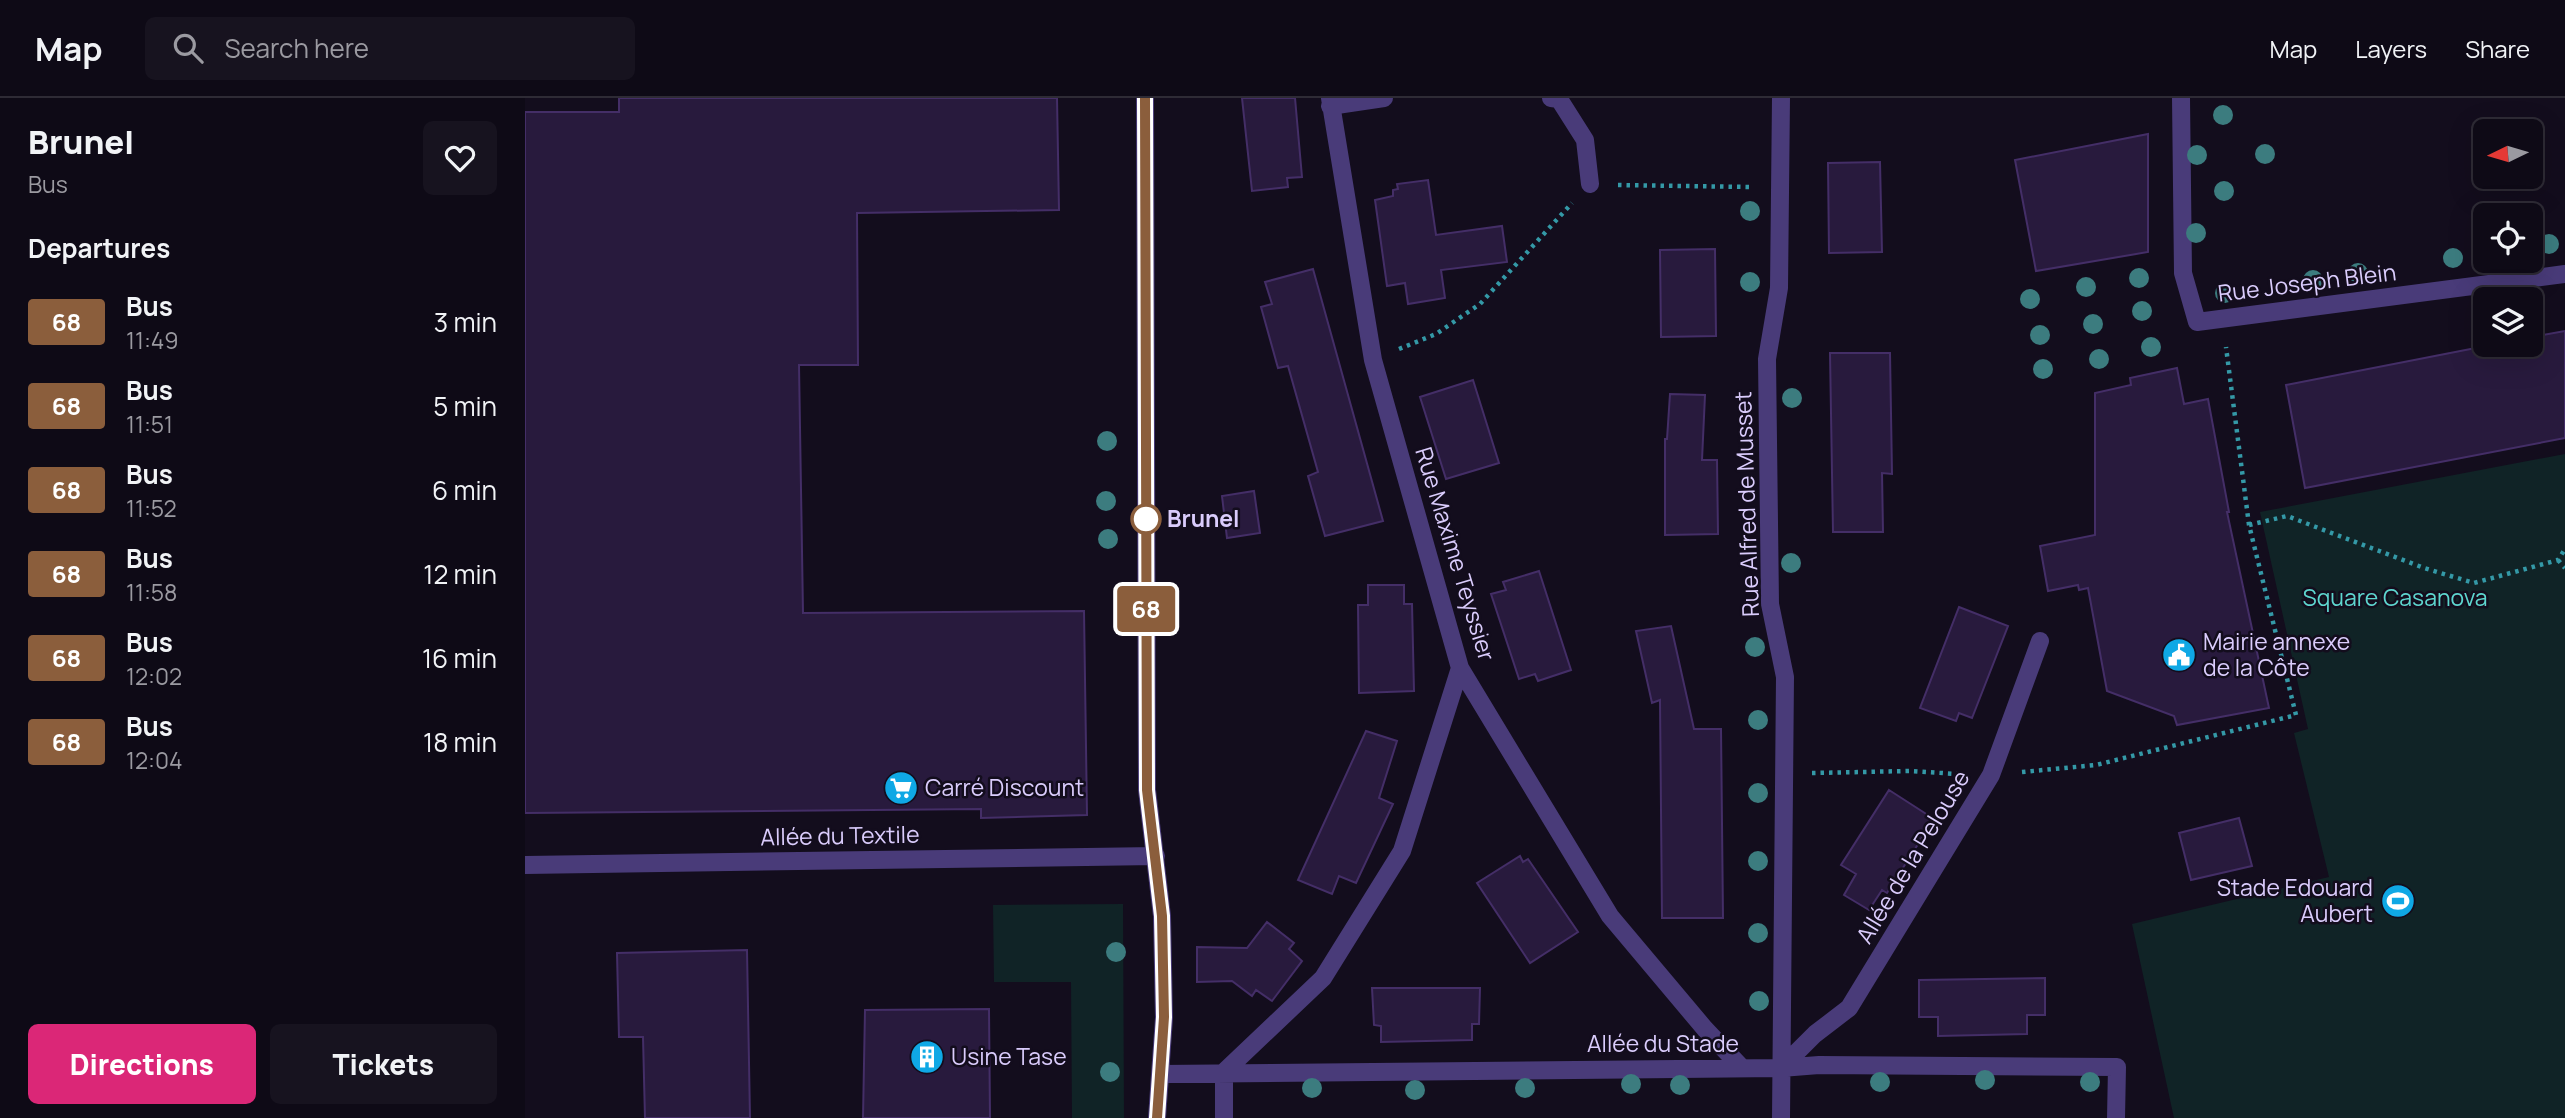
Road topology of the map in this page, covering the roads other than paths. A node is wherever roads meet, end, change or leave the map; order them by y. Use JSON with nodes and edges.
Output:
{"nodes":[{"id":1,"x":1145,"y":98,"type":"edge"},
{"id":2,"x":1384,"y":98,"type":"edge"},
{"id":3,"x":1551,"y":98,"type":"edge"},
{"id":4,"x":1781,"y":98,"type":"edge"},
{"id":5,"x":2181,"y":98,"type":"edge"},
{"id":6,"x":1330,"y":102,"type":"edge"},
{"id":7,"x":1590,"y":184,"type":"road end"},
{"id":8,"x":2565,"y":274,"type":"edge"},
{"id":9,"x":2040,"y":641,"type":"dead end"},
{"id":10,"x":1460,"y":668,"type":"junction"},
{"id":11,"x":1156,"y":856,"type":"junction"},
{"id":12,"x":525,"y":865,"type":"edge"},
{"id":13,"x":1742,"y":1068,"type":"junction"},
{"id":14,"x":1781,"y":1068,"type":"junction"},
{"id":15,"x":1224,"y":1072,"type":"junction"},
{"id":16,"x":1160,"y":1074,"type":"junction"},
{"id":17,"x":1157,"y":1118,"type":"edge"},
{"id":18,"x":1224,"y":1118,"type":"edge"},
{"id":19,"x":1781,"y":1118,"type":"edge"},
{"id":20,"x":2116,"y":1118,"type":"edge"}],
"edges":[{"from":1,"to":11,"type":"street"},
{"from":2,"to":6,"type":"street"},
{"from":3,"to":7,"type":"street"},
{"from":4,"to":14,"type":"street","name":"Rue Alfred de Musset"},
{"from":5,"to":8,"type":"street","name":"Rue Joseph Blein"},
{"from":6,"to":10,"type":"street","name":"Rue Maxime Teyssier"},
{"from":9,"to":14,"type":"street","name":"Allée de la Pelouse"},
{"from":10,"to":13,"type":"street","name":"Rue Maxime Teyssier"},
{"from":10,"to":15,"type":"street"},
{"from":11,"to":12,"type":"street","name":"Allée du Textile"},
{"from":11,"to":16,"type":"street"},
{"from":13,"to":14,"type":"street","name":"Allée du Stade"},
{"from":13,"to":15,"type":"street","name":"Allée du Stade"},
{"from":14,"to":19,"type":"street","name":"Rue Alfred de Musset"},
{"from":14,"to":20,"type":"street","name":"Allée du Stade"},
{"from":15,"to":16,"type":"street","name":"Allée du Stade"},
{"from":15,"to":18,"type":"street"},
{"from":16,"to":17,"type":"street"}]}
